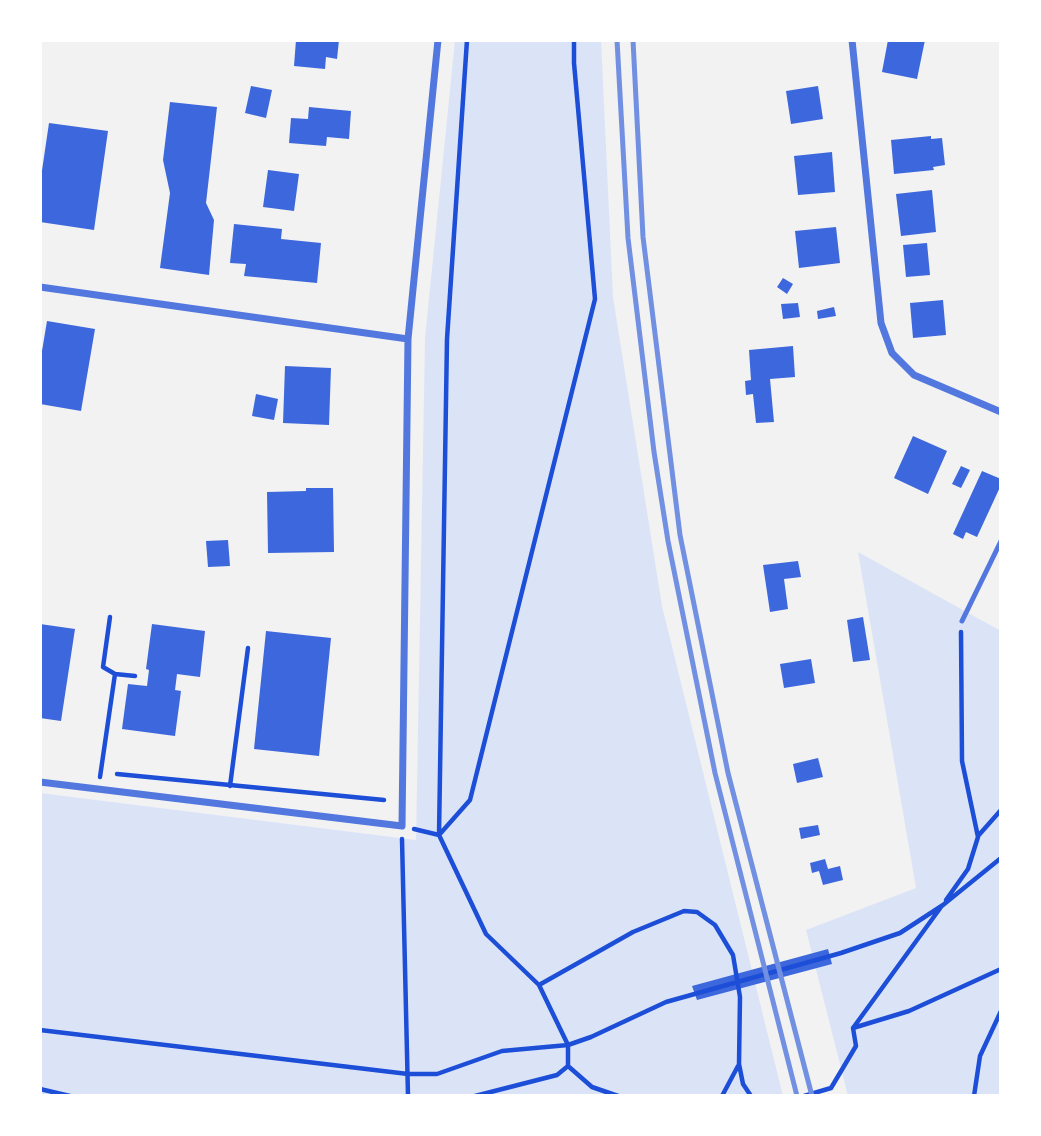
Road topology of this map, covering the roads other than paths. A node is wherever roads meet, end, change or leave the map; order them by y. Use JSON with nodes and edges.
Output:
{"nodes":[{"id":1,"x":438,"y":40,"type":"edge"},
{"id":2,"x":852,"y":40,"type":"edge"},
{"id":3,"x":40,"y":287,"type":"edge"},
{"id":4,"x":408,"y":339,"type":"junction"},
{"id":5,"x":1001,"y":412,"type":"edge"},
{"id":6,"x":1001,"y":541,"type":"edge"},
{"id":7,"x":962,"y":621,"type":"road end"},
{"id":8,"x":40,"y":782,"type":"edge"}],
"edges":[{"from":1,"to":4,"type":"street"},
{"from":2,"to":5,"type":"street"},
{"from":3,"to":4,"type":"street"},
{"from":4,"to":8,"type":"street"},
{"from":6,"to":7,"type":"lane"}]}
